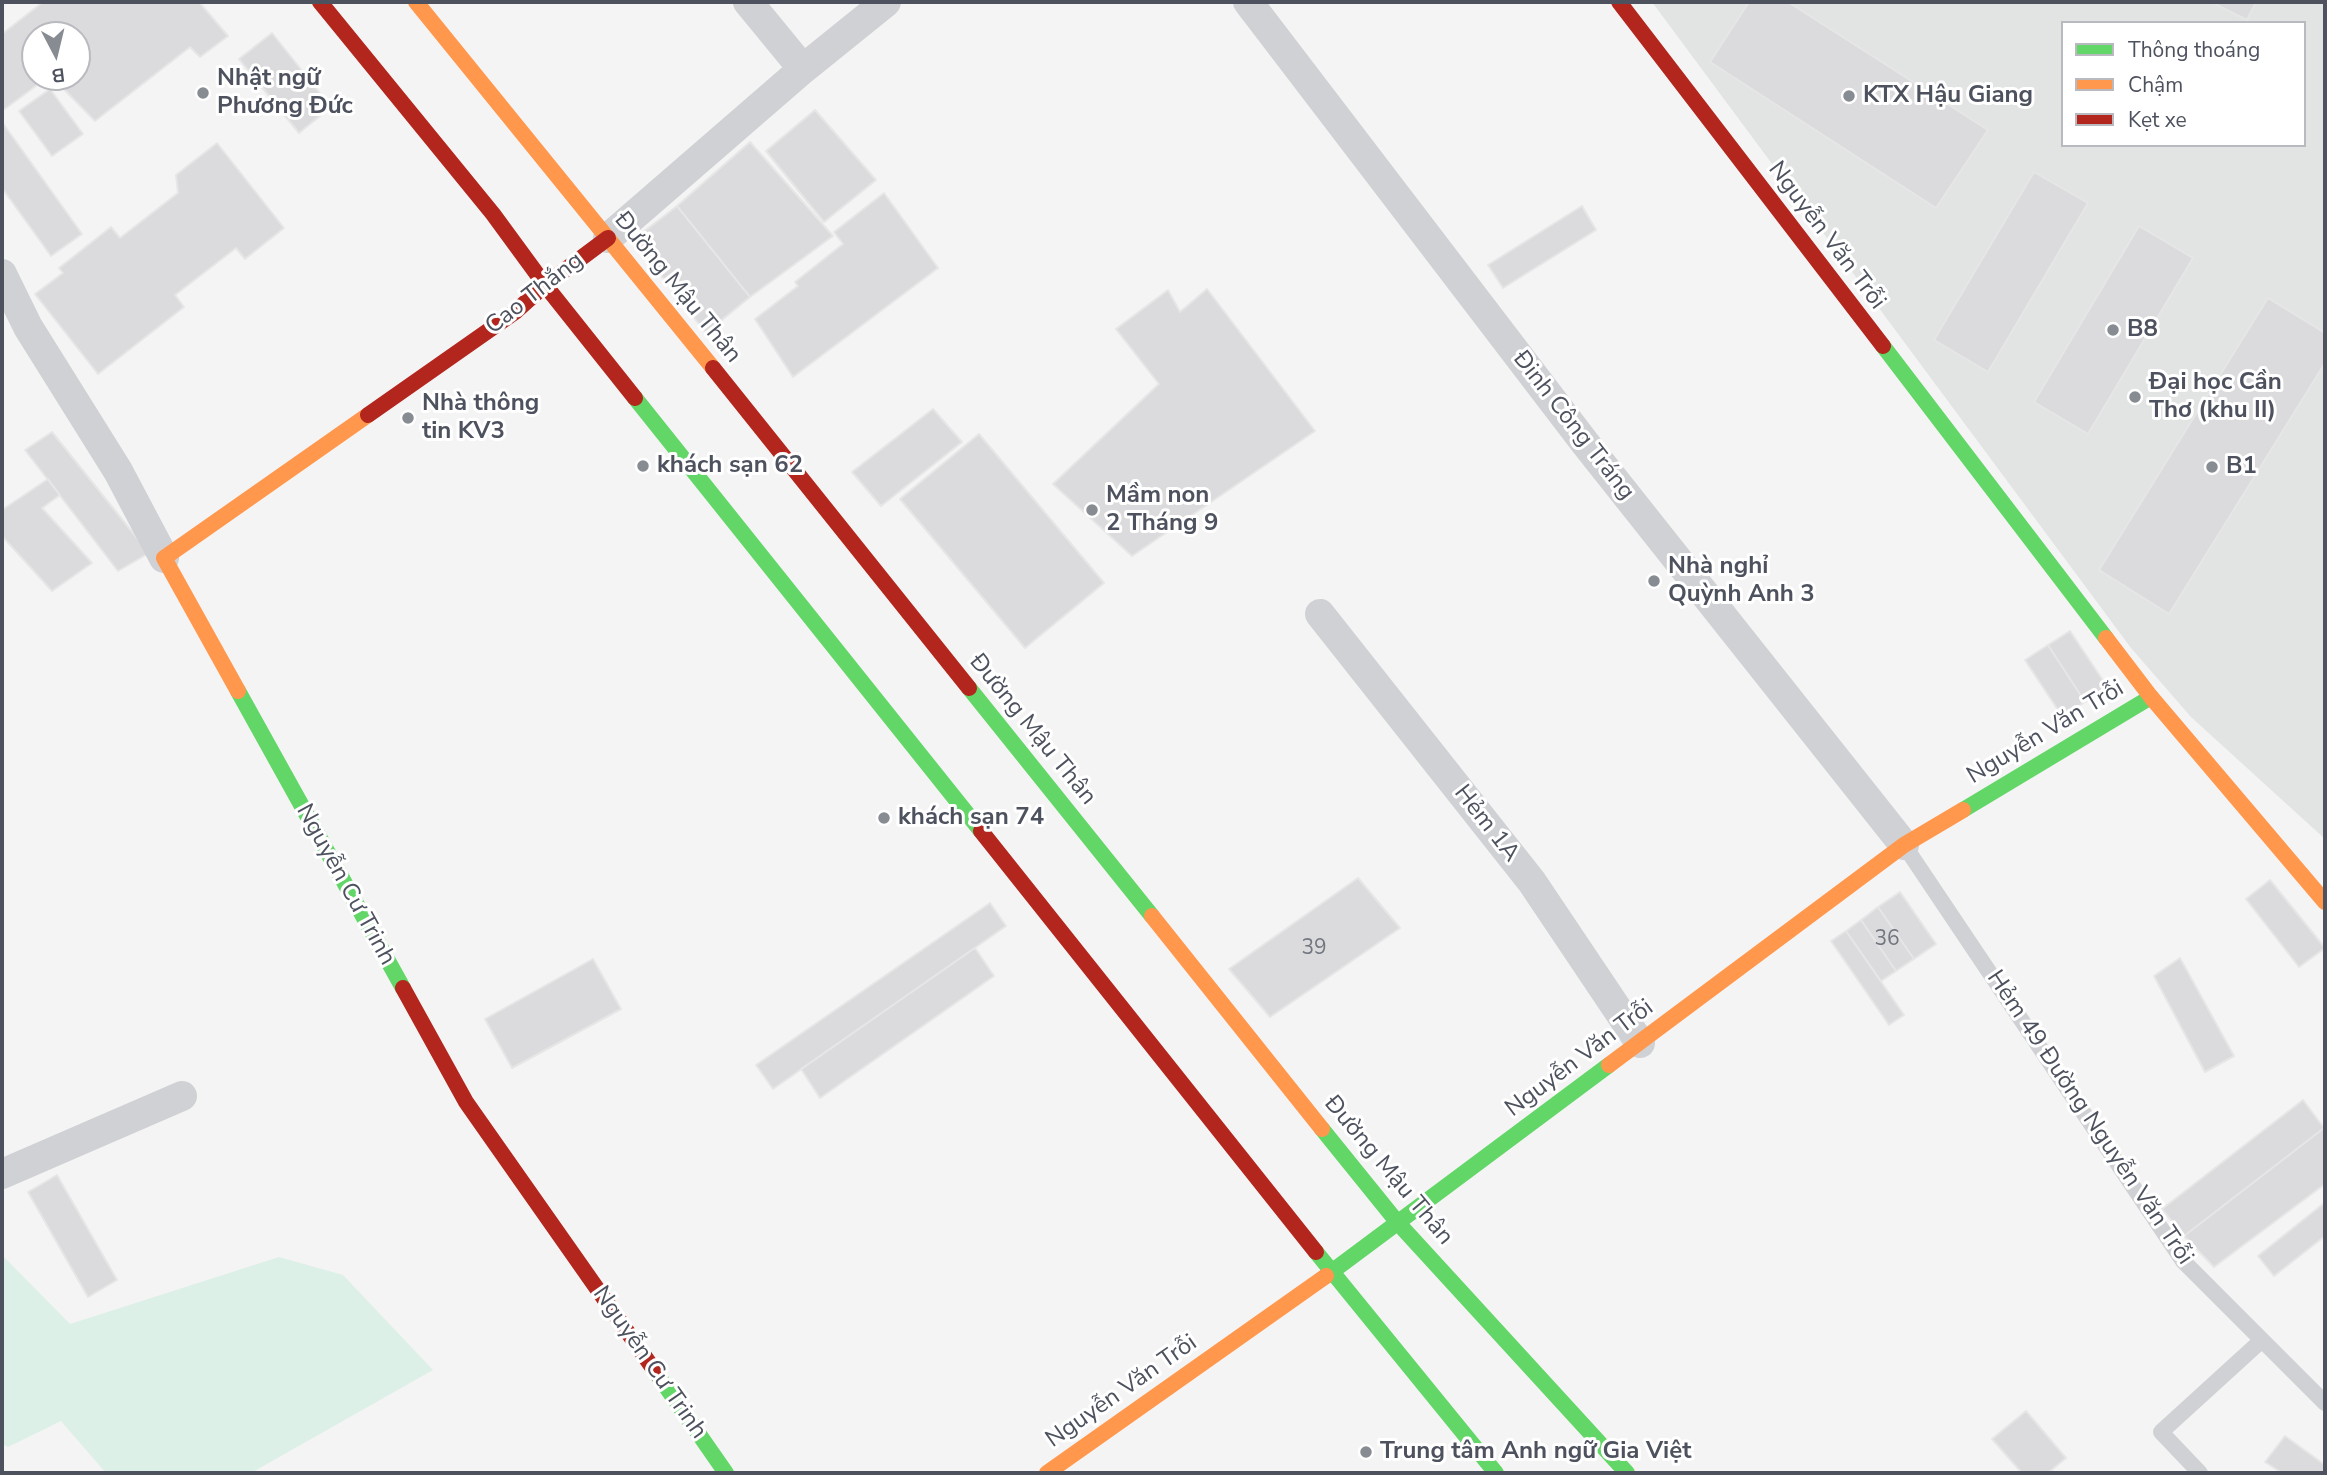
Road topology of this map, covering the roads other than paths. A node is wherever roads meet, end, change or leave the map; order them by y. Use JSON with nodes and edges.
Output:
{"nodes":[{"id":1,"x":320,"y":2,"type":"edge"},
{"id":2,"x":748,"y":2,"type":"edge"},
{"id":3,"x":886,"y":2,"type":"edge"},
{"id":4,"x":1248,"y":2,"type":"edge"},
{"id":5,"x":1619,"y":2,"type":"edge"},
{"id":6,"x":425,"y":5,"type":"edge"},
{"id":7,"x":803,"y":69,"type":"junction"},
{"id":8,"x":608,"y":238,"type":"junction"},
{"id":9,"x":2,"y":274,"type":"edge"},
{"id":10,"x":545,"y":285,"type":"junction"},
{"id":11,"x":163,"y":558,"type":"junction"},
{"id":12,"x":1320,"y":614,"type":"dead end"},
{"id":13,"x":2151,"y":697,"type":"junction"},
{"id":14,"x":1904,"y":845,"type":"junction"},
{"id":15,"x":2325,"y":902,"type":"edge"},
{"id":16,"x":1640,"y":1043,"type":"junction"},
{"id":17,"x":182,"y":1096,"type":"dead end"},
{"id":18,"x":2,"y":1174,"type":"edge"},
{"id":19,"x":1398,"y":1223,"type":"junction"},
{"id":20,"x":1332,"y":1272,"type":"junction"},
{"id":21,"x":2262,"y":1340,"type":"junction"},
{"id":22,"x":2325,"y":1403,"type":"edge"},
{"id":23,"x":726,"y":1473,"type":"edge"},
{"id":24,"x":1047,"y":1473,"type":"edge"},
{"id":25,"x":1496,"y":1473,"type":"edge"},
{"id":26,"x":1627,"y":1473,"type":"edge"},
{"id":27,"x":2200,"y":1473,"type":"edge"}],
"edges":[{"from":1,"to":10,"type":"street"},
{"from":2,"to":7,"type":"street"},
{"from":3,"to":7,"type":"street","name":"Cao Thắng"},
{"from":4,"to":14,"type":"street","name":"Đinh Công Tráng"},
{"from":5,"to":13,"type":"street","name":"Nguyễn Văn Trỗi"},
{"from":6,"to":8,"type":"street","name":"Đường Mậu Thân"},
{"from":7,"to":8,"type":"street","name":"Cao Thắng"},
{"from":8,"to":10,"type":"street","name":"Cao Thắng"},
{"from":8,"to":19,"type":"street","name":"Đường Mậu Thân"},
{"from":9,"to":11,"type":"street","name":"Nguyễn Cư Trinh"},
{"from":10,"to":11,"type":"street","name":"Cao Thắng"},
{"from":10,"to":20,"type":"street"},
{"from":11,"to":23,"type":"street","name":"Nguyễn Cư Trinh"},
{"from":12,"to":16,"type":"street","name":"Hẻm 1A"},
{"from":13,"to":14,"type":"street","name":"Nguyễn Văn Trỗi"},
{"from":13,"to":15,"type":"street","name":"Nguyễn Văn Trỗi"},
{"from":14,"to":16,"type":"street","name":"Nguyễn Văn Trỗi"},
{"from":14,"to":21,"type":"lane","name":"Hẻm 49 Đường Nguyễn Văn Trỗi"},
{"from":16,"to":19,"type":"street","name":"Nguyễn Văn Trỗi"},
{"from":17,"to":18,"type":"street"},
{"from":19,"to":20,"type":"street","name":"Nguyễn Văn Trỗi"},
{"from":19,"to":26,"type":"street","name":"Đường Mậu Thân"},
{"from":20,"to":24,"type":"street","name":"Nguyễn Văn Trỗi"},
{"from":20,"to":25,"type":"street"},
{"from":21,"to":22,"type":"lane","name":"Hẻm 49 Đường Nguyễn Văn Trỗi"},
{"from":21,"to":27,"type":"lane"}]}
